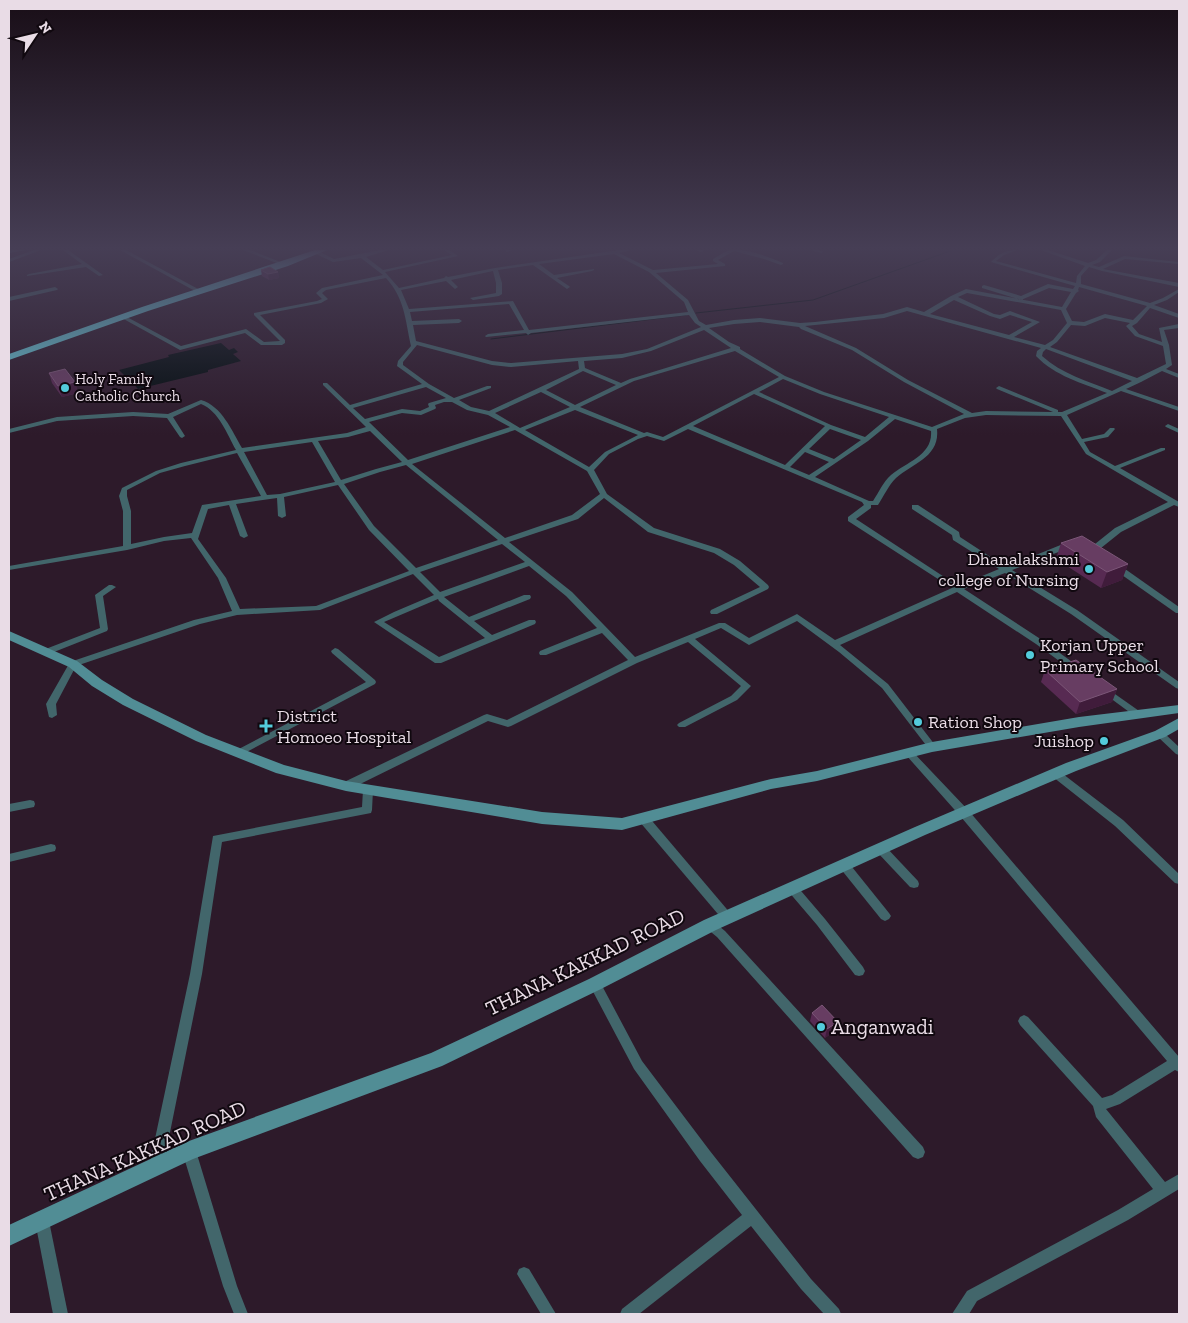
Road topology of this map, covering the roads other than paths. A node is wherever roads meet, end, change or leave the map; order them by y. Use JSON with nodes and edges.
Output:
{"nodes":[{"id":1,"x":408,"y":311,"type":"edge"},
{"id":2,"x":135,"y":312,"type":"edge"},
{"id":3,"x":139,"y":312,"type":"edge"},
{"id":4,"x":267,"y":312,"type":"edge"},
{"id":5,"x":516,"y":312,"type":"edge"},
{"id":6,"x":896,"y":312,"type":"edge"},
{"id":7,"x":919,"y":312,"type":"edge"},
{"id":8,"x":930,"y":312,"type":"edge"},
{"id":9,"x":985,"y":312,"type":"edge"},
{"id":10,"x":1064,"y":312,"type":"edge"},
{"id":11,"x":1144,"y":312,"type":"edge"},
{"id":12,"x":691,"y":313,"type":"joint"},
{"id":13,"x":926,"y":314,"type":"junction"},
{"id":14,"x":123,"y":317,"type":"junction"},
{"id":15,"x":459,"y":321,"type":"dead end"},
{"id":16,"x":1135,"y":322,"type":"junction"},
{"id":17,"x":410,"y":323,"type":"junction"},
{"id":18,"x":1070,"y":323,"type":"junction"},
{"id":19,"x":800,"y":325,"type":"junction"},
{"id":20,"x":1179,"y":326,"type":"edge"},
{"id":21,"x":706,"y":327,"type":"junction"},
{"id":22,"x":528,"y":333,"type":"junction"},
{"id":23,"x":488,"y":336,"type":"dead end"},
{"id":24,"x":1010,"y":337,"type":"junction"},
{"id":25,"x":413,"y":342,"type":"junction"},
{"id":26,"x":1166,"y":345,"type":"junction"},
{"id":27,"x":1045,"y":347,"type":"junction"},
{"id":28,"x":738,"y":348,"type":"junction"},
{"id":29,"x":9,"y":356,"type":"edge"},
{"id":30,"x":581,"y":359,"type":"junction"},
{"id":31,"x":582,"y":369,"type":"junction"},
{"id":32,"x":1162,"y":369,"type":"junction"},
{"id":33,"x":1179,"y":376,"type":"edge"},
{"id":34,"x":783,"y":377,"type":"junction"},
{"id":35,"x":1139,"y":381,"type":"junction"},
{"id":36,"x":325,"y":384,"type":"dead end"},
{"id":37,"x":427,"y":385,"type":"junction"},
{"id":38,"x":621,"y":385,"type":"junction"},
{"id":39,"x":489,"y":387,"type":"dead end"},
{"id":40,"x":998,"y":388,"type":"dead end"},
{"id":41,"x":1122,"y":389,"type":"junction"},
{"id":42,"x":539,"y":391,"type":"junction"},
{"id":43,"x":754,"y":392,"type":"junction"},
{"id":44,"x":1112,"y":394,"type":"junction"},
{"id":45,"x":454,"y":400,"type":"junction"},
{"id":46,"x":348,"y":407,"type":"junction"},
{"id":47,"x":576,"y":408,"type":"junction"},
{"id":48,"x":1179,"y":409,"type":"edge"},
{"id":49,"x":490,"y":413,"type":"junction"},
{"id":50,"x":1063,"y":414,"type":"junction"},
{"id":51,"x":971,"y":415,"type":"junction"},
{"id":52,"x":169,"y":416,"type":"junction"},
{"id":53,"x":893,"y":417,"type":"junction"},
{"id":54,"x":363,"y":422,"type":"junction"},
{"id":55,"x":687,"y":426,"type":"junction"},
{"id":56,"x":829,"y":426,"type":"junction"},
{"id":57,"x":1168,"y":426,"type":"dead end"},
{"id":58,"x":371,"y":428,"type":"junction"},
{"id":59,"x":934,"y":428,"type":"junction"},
{"id":60,"x":518,"y":429,"type":"junction"},
{"id":61,"x":1112,"y":429,"type":"dead end"},
{"id":62,"x":9,"y":430,"type":"edge"},
{"id":63,"x":1179,"y":431,"type":"edge"},
{"id":64,"x":644,"y":435,"type":"junction"},
{"id":65,"x":182,"y":436,"type":"dead end"},
{"id":66,"x":314,"y":440,"type":"junction"},
{"id":67,"x":866,"y":440,"type":"junction"},
{"id":68,"x":1080,"y":441,"type":"junction"},
{"id":69,"x":1163,"y":448,"type":"dead end"},
{"id":70,"x":805,"y":450,"type":"junction"},
{"id":71,"x":238,"y":451,"type":"junction"},
{"id":72,"x":834,"y":461,"type":"junction"},
{"id":73,"x":407,"y":463,"type":"junction"},
{"id":74,"x":786,"y":468,"type":"junction"},
{"id":75,"x":1115,"y":468,"type":"junction"},
{"id":76,"x":590,"y":470,"type":"junction"},
{"id":77,"x":809,"y":478,"type":"junction"},
{"id":78,"x":339,"y":483,"type":"junction"},
{"id":79,"x":604,"y":495,"type":"junction"},
{"id":80,"x":265,"y":496,"type":"junction"},
{"id":81,"x":280,"y":496,"type":"junction"},
{"id":82,"x":232,"y":502,"type":"junction"},
{"id":83,"x":869,"y":503,"type":"dead end"},
{"id":84,"x":1178,"y":504,"type":"edge"},
{"id":85,"x":915,"y":507,"type":"dead end"},
{"id":86,"x":282,"y":516,"type":"dead end"},
{"id":87,"x":196,"y":535,"type":"junction"},
{"id":88,"x":244,"y":536,"type":"dead end"},
{"id":89,"x":502,"y":542,"type":"junction"},
{"id":90,"x":1085,"y":547,"type":"junction"},
{"id":91,"x":125,"y":548,"type":"junction"},
{"id":92,"x":1101,"y":555,"type":"edge"},
{"id":93,"x":1108,"y":561,"type":"edge"},
{"id":94,"x":530,"y":563,"type":"junction"},
{"id":95,"x":9,"y":568,"type":"edge"},
{"id":96,"x":1004,"y":570,"type":"junction"},
{"id":97,"x":415,"y":571,"type":"junction"},
{"id":98,"x":112,"y":587,"type":"dead end"},
{"id":99,"x":958,"y":589,"type":"junction"},
{"id":100,"x":439,"y":596,"type":"junction"},
{"id":101,"x":526,"y":597,"type":"dead end"},
{"id":102,"x":1179,"y":611,"type":"edge"},
{"id":103,"x":237,"y":612,"type":"junction"},
{"id":104,"x":714,"y":612,"type":"dead end"},
{"id":105,"x":468,"y":620,"type":"junction"},
{"id":106,"x":532,"y":622,"type":"dead end"},
{"id":107,"x":604,"y":629,"type":"junction"},
{"id":108,"x":9,"y":635,"type":"edge"},
{"id":109,"x":689,"y":638,"type":"junction"},
{"id":110,"x":491,"y":639,"type":"junction"},
{"id":111,"x":834,"y":644,"type":"junction"},
{"id":112,"x":335,"y":651,"type":"dead end"},
{"id":113,"x":46,"y":652,"type":"junction"},
{"id":114,"x":543,"y":653,"type":"dead end"},
{"id":115,"x":634,"y":661,"type":"junction"},
{"id":116,"x":73,"y":664,"type":"junction"},
{"id":117,"x":1085,"y":675,"type":"edge"},
{"id":118,"x":1100,"y":686,"type":"edge"},
{"id":119,"x":1179,"y":686,"type":"edge"},
{"id":120,"x":1179,"y":709,"type":"edge"},
{"id":121,"x":1139,"y":714,"type":"junction"},
{"id":122,"x":52,"y":715,"type":"dead end"},
{"id":123,"x":1179,"y":723,"type":"edge"},
{"id":124,"x":682,"y":725,"type":"dead end"},
{"id":125,"x":1160,"y":734,"type":"junction"},
{"id":126,"x":932,"y":747,"type":"junction"},
{"id":127,"x":1179,"y":752,"type":"edge"},
{"id":128,"x":238,"y":753,"type":"junction"},
{"id":129,"x":909,"y":753,"type":"junction"},
{"id":130,"x":1056,"y":774,"type":"junction"},
{"id":131,"x":346,"y":786,"type":"junction"},
{"id":132,"x":368,"y":790,"type":"junction"},
{"id":133,"x":30,"y":804,"type":"dead end"},
{"id":134,"x":9,"y":808,"type":"edge"},
{"id":135,"x":964,"y":814,"type":"junction"},
{"id":136,"x":643,"y":818,"type":"junction"},
{"id":137,"x":51,"y":848,"type":"dead end"},
{"id":138,"x":881,"y":849,"type":"junction"},
{"id":139,"x":9,"y":858,"type":"edge"},
{"id":140,"x":844,"y":865,"type":"junction"},
{"id":141,"x":1179,"y":880,"type":"edge"},
{"id":142,"x":914,"y":884,"type":"dead end"},
{"id":143,"x":792,"y":888,"type":"junction"},
{"id":144,"x":885,"y":916,"type":"dead end"},
{"id":145,"x":727,"y":917,"type":"junction"},
{"id":146,"x":710,"y":925,"type":"junction"},
{"id":147,"x":859,"y":971,"type":"dead end"},
{"id":148,"x":595,"y":984,"type":"junction"},
{"id":149,"x":1024,"y":1022,"type":"dead end"},
{"id":150,"x":1178,"y":1064,"type":"edge"},
{"id":151,"x":1100,"y":1105,"type":"junction"},
{"id":152,"x":189,"y":1151,"type":"junction"},
{"id":153,"x":918,"y":1152,"type":"dead end"},
{"id":154,"x":156,"y":1167,"type":"junction"},
{"id":155,"x":1179,"y":1181,"type":"edge"},
{"id":156,"x":1163,"y":1191,"type":"junction"},
{"id":157,"x":752,"y":1216,"type":"junction"},
{"id":158,"x":42,"y":1221,"type":"junction"},
{"id":159,"x":9,"y":1236,"type":"edge"},
{"id":160,"x":524,"y":1274,"type":"dead end"},
{"id":161,"x":61,"y":1314,"type":"edge"},
{"id":162,"x":241,"y":1314,"type":"edge"},
{"id":163,"x":549,"y":1314,"type":"edge"},
{"id":164,"x":627,"y":1314,"type":"edge"},
{"id":165,"x":834,"y":1314,"type":"edge"},
{"id":166,"x":960,"y":1314,"type":"edge"}],
"edges":[{"from":1,"to":17,"type":"street"},
{"from":2,"to":29,"type":"highway"},
{"from":3,"to":14,"type":"highway"},
{"from":4,"to":14,"type":"street"},
{"from":5,"to":22,"type":"street"},
{"from":6,"to":19,"type":"street"},
{"from":7,"to":13,"type":"street"},
{"from":8,"to":13,"type":"street"},
{"from":9,"to":24,"type":"street"},
{"from":10,"to":18,"type":"street"},
{"from":11,"to":16,"type":"street"},
{"from":12,"to":21,"type":"street"},
{"from":12,"to":22,"type":"street"},
{"from":13,"to":24,"type":"street"},
{"from":14,"to":29,"type":"highway"},
{"from":15,"to":17,"type":"street"},
{"from":16,"to":18,"type":"street"},
{"from":16,"to":26,"type":"street"},
{"from":17,"to":25,"type":"street"},
{"from":18,"to":27,"type":"street"},
{"from":19,"to":21,"type":"street"},
{"from":19,"to":51,"type":"street"},
{"from":20,"to":26,"type":"street"},
{"from":21,"to":28,"type":"street"},
{"from":21,"to":30,"type":"street"},
{"from":22,"to":23,"type":"street"},
{"from":24,"to":27,"type":"street"},
{"from":25,"to":30,"type":"street"},
{"from":25,"to":37,"type":"street"},
{"from":26,"to":32,"type":"street"},
{"from":27,"to":35,"type":"street"},
{"from":27,"to":44,"type":"street"},
{"from":28,"to":34,"type":"street"},
{"from":28,"to":38,"type":"street"},
{"from":30,"to":31,"type":"street"},
{"from":31,"to":38,"type":"street"},
{"from":31,"to":42,"type":"street"},
{"from":32,"to":33,"type":"street"},
{"from":32,"to":35,"type":"street"},
{"from":34,"to":43,"type":"street"},
{"from":34,"to":53,"type":"street"},
{"from":35,"to":41,"type":"street"},
{"from":36,"to":46,"type":"street"},
{"from":37,"to":45,"type":"street"},
{"from":37,"to":46,"type":"street"},
{"from":38,"to":47,"type":"street"},
{"from":39,"to":45,"type":"street"},
{"from":40,"to":50,"type":"street"},
{"from":41,"to":44,"type":"street"},
{"from":41,"to":48,"type":"street"},
{"from":42,"to":47,"type":"street"},
{"from":42,"to":49,"type":"street"},
{"from":43,"to":55,"type":"street"},
{"from":43,"to":56,"type":"street"},
{"from":44,"to":50,"type":"street"},
{"from":45,"to":49,"type":"street"},
{"from":45,"to":54,"type":"street"},
{"from":46,"to":54,"type":"street"},
{"from":47,"to":60,"type":"street"},
{"from":47,"to":64,"type":"street"},
{"from":49,"to":60,"type":"street"},
{"from":50,"to":51,"type":"street"},
{"from":50,"to":68,"type":"street"},
{"from":51,"to":59,"type":"street"},
{"from":52,"to":62,"type":"street"},
{"from":52,"to":65,"type":"street"},
{"from":52,"to":71,"type":"street"},
{"from":53,"to":59,"type":"street"},
{"from":53,"to":67,"type":"street"},
{"from":54,"to":58,"type":"street"},
{"from":55,"to":64,"type":"street"},
{"from":55,"to":74,"type":"street"},
{"from":56,"to":67,"type":"street"},
{"from":56,"to":70,"type":"street"},
{"from":57,"to":63,"type":"street"},
{"from":58,"to":66,"type":"street"},
{"from":58,"to":73,"type":"street"},
{"from":59,"to":83,"type":"street"},
{"from":60,"to":73,"type":"street"},
{"from":60,"to":76,"type":"street"},
{"from":61,"to":68,"type":"street"},
{"from":64,"to":76,"type":"street"},
{"from":66,"to":71,"type":"street"},
{"from":66,"to":78,"type":"street"},
{"from":67,"to":72,"type":"street"},
{"from":68,"to":75,"type":"street"},
{"from":69,"to":75,"type":"street"},
{"from":70,"to":72,"type":"street"},
{"from":70,"to":74,"type":"street"},
{"from":71,"to":80,"type":"street"},
{"from":71,"to":91,"type":"street"},
{"from":72,"to":77,"type":"street"},
{"from":73,"to":78,"type":"street"},
{"from":73,"to":89,"type":"street"},
{"from":74,"to":77,"type":"street"},
{"from":75,"to":84,"type":"street"},
{"from":76,"to":79,"type":"street"},
{"from":77,"to":99,"type":"street"},
{"from":78,"to":81,"type":"street"},
{"from":78,"to":97,"type":"street"},
{"from":79,"to":89,"type":"street"},
{"from":79,"to":104,"type":"street"},
{"from":80,"to":81,"type":"street"},
{"from":80,"to":82,"type":"street"},
{"from":81,"to":86,"type":"street"},
{"from":82,"to":87,"type":"street"},
{"from":82,"to":88,"type":"street"},
{"from":84,"to":90,"type":"street"},
{"from":85,"to":96,"type":"street"},
{"from":87,"to":91,"type":"street"},
{"from":87,"to":103,"type":"street"},
{"from":89,"to":94,"type":"street"},
{"from":89,"to":97,"type":"street"},
{"from":90,"to":92,"type":"street"},
{"from":90,"to":96,"type":"street"},
{"from":91,"to":95,"type":"street"},
{"from":93,"to":102,"type":"street"},
{"from":94,"to":100,"type":"street"},
{"from":94,"to":107,"type":"street"},
{"from":96,"to":99,"type":"street"},
{"from":96,"to":119,"type":"street"},
{"from":97,"to":100,"type":"street"},
{"from":97,"to":103,"type":"street"},
{"from":98,"to":113,"type":"street"},
{"from":99,"to":111,"type":"street"},
{"from":99,"to":117,"type":"street"},
{"from":100,"to":105,"type":"street"},
{"from":100,"to":110,"type":"street"},
{"from":101,"to":105,"type":"street"},
{"from":103,"to":116,"type":"street"},
{"from":105,"to":110,"type":"street"},
{"from":106,"to":110,"type":"street"},
{"from":107,"to":114,"type":"street"},
{"from":107,"to":115,"type":"street"},
{"from":108,"to":113,"type":"main road"},
{"from":109,"to":111,"type":"street"},
{"from":109,"to":115,"type":"street"},
{"from":109,"to":124,"type":"street"},
{"from":111,"to":126,"type":"street"},
{"from":112,"to":128,"type":"street"},
{"from":113,"to":116,"type":"main road"},
{"from":115,"to":131,"type":"street"},
{"from":116,"to":122,"type":"street"},
{"from":116,"to":128,"type":"main road"},
{"from":118,"to":121,"type":"street"},
{"from":120,"to":121,"type":"main road"},
{"from":121,"to":126,"type":"main road"},
{"from":123,"to":125,"type":"main road","name":"THANA KAKKAD ROAD"},
{"from":125,"to":127,"type":"street"},
{"from":125,"to":130,"type":"main road","name":"THANA KAKKAD ROAD"},
{"from":126,"to":129,"type":"main road"},
{"from":128,"to":131,"type":"main road"},
{"from":129,"to":135,"type":"street"},
{"from":129,"to":136,"type":"main road"},
{"from":130,"to":135,"type":"main road","name":"THANA KAKKAD ROAD"},
{"from":130,"to":141,"type":"street"},
{"from":131,"to":132,"type":"main road"},
{"from":132,"to":136,"type":"main road"},
{"from":132,"to":154,"type":"street"},
{"from":133,"to":134,"type":"street"},
{"from":135,"to":138,"type":"main road","name":"THANA KAKKAD ROAD"},
{"from":135,"to":150,"type":"street"},
{"from":136,"to":145,"type":"street"},
{"from":137,"to":139,"type":"street"},
{"from":138,"to":140,"type":"main road","name":"THANA KAKKAD ROAD"},
{"from":138,"to":142,"type":"street"},
{"from":140,"to":143,"type":"main road","name":"THANA KAKKAD ROAD"},
{"from":140,"to":144,"type":"street"},
{"from":143,"to":145,"type":"main road","name":"THANA KAKKAD ROAD"},
{"from":143,"to":147,"type":"street"},
{"from":145,"to":146,"type":"main road","name":"THANA KAKKAD ROAD"},
{"from":146,"to":148,"type":"main road","name":"THANA KAKKAD ROAD"},
{"from":146,"to":153,"type":"street"},
{"from":148,"to":152,"type":"main road","name":"THANA KAKKAD ROAD"},
{"from":148,"to":157,"type":"street"},
{"from":149,"to":151,"type":"street"},
{"from":150,"to":151,"type":"street"},
{"from":151,"to":156,"type":"street"},
{"from":152,"to":154,"type":"main road","name":"THANA KAKKAD ROAD"},
{"from":152,"to":162,"type":"street"},
{"from":154,"to":158,"type":"main road","name":"THANA KAKKAD ROAD"},
{"from":155,"to":156,"type":"street"},
{"from":156,"to":166,"type":"street"},
{"from":157,"to":164,"type":"street"},
{"from":157,"to":165,"type":"street"},
{"from":158,"to":159,"type":"main road","name":"THANA KAKKAD ROAD"},
{"from":158,"to":161,"type":"street"},
{"from":160,"to":163,"type":"street"}]}
